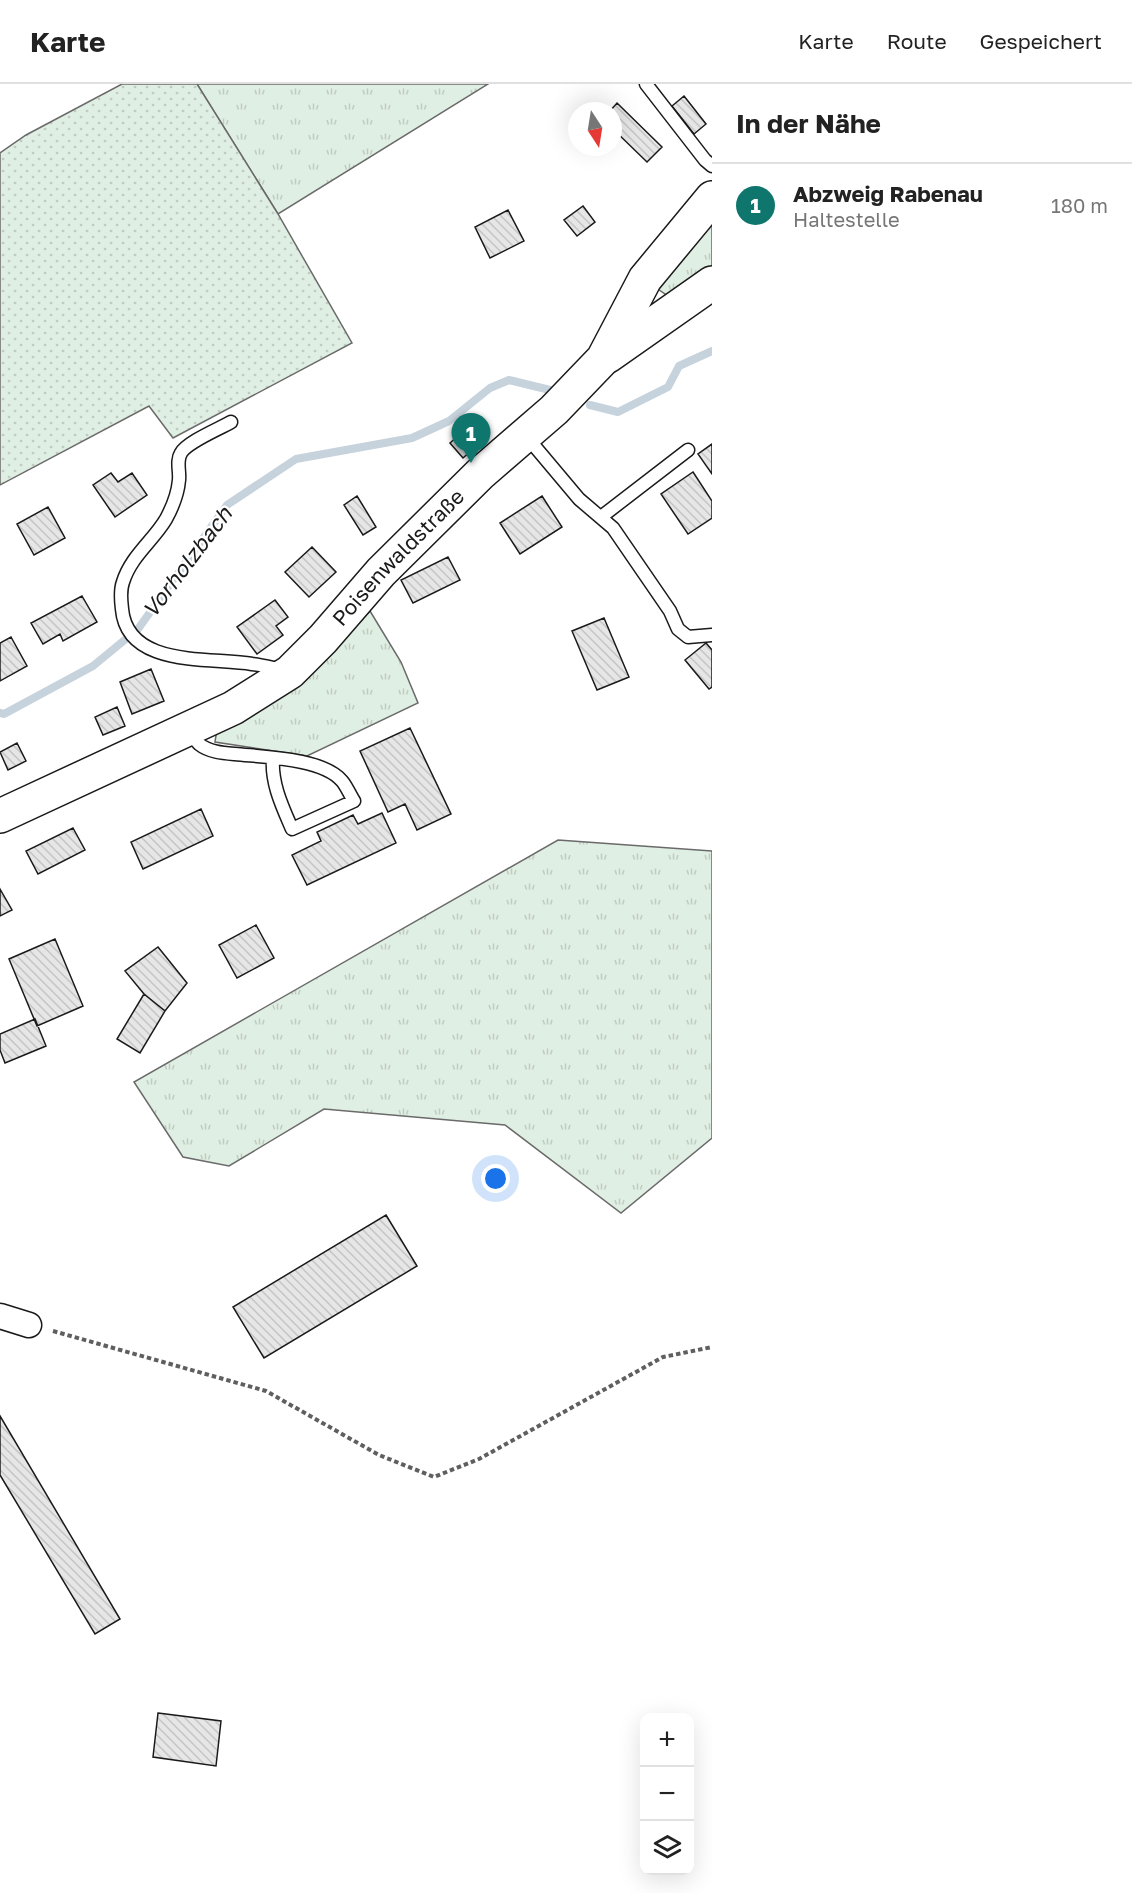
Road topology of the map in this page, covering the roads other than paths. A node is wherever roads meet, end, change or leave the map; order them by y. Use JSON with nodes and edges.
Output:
{"nodes":[{"id":1,"x":646,"y":84,"type":"edge"},
{"id":2,"x":712,"y":166,"type":"edge"},
{"id":3,"x":712,"y":198,"type":"edge"},
{"id":4,"x":708,"y":289,"type":"edge"},
{"id":5,"x":603,"y":359,"type":"junction"},
{"id":6,"x":231,"y":422,"type":"dead end"},
{"id":7,"x":526,"y":435,"type":"junction"},
{"id":8,"x":688,"y":450,"type":"dead end"},
{"id":9,"x":601,"y":517,"type":"junction"},
{"id":10,"x":712,"y":636,"type":"edge"},
{"id":11,"x":290,"y":672,"type":"junction"},
{"id":12,"x":190,"y":727,"type":"junction"},
{"id":13,"x":273,"y":758,"type":"junction"},
{"id":14,"x":0,"y":816,"type":"edge"},
{"id":15,"x":0,"y":1316,"type":"edge"},
{"id":16,"x":29,"y":1325,"type":"road end"}],
"edges":[{"from":1,"to":2,"type":"lane"},
{"from":3,"to":5,"type":"street","name":"Poisenwaldstraße"},
{"from":4,"to":5,"type":"street"},
{"from":5,"to":7,"type":"street","name":"Poisenwaldstraße"},
{"from":6,"to":11,"type":"lane"},
{"from":7,"to":9,"type":"lane"},
{"from":7,"to":11,"type":"street","name":"Poisenwaldstraße"},
{"from":8,"to":9,"type":"lane"},
{"from":9,"to":10,"type":"lane"},
{"from":11,"to":12,"type":"street","name":"Poisenwaldstraße"},
{"from":12,"to":13,"type":"lane"},
{"from":12,"to":14,"type":"street","name":"Poisenwaldstraße"},
{"from":13,"to":13,"type":"lane"},
{"from":15,"to":16,"type":"street"}]}
